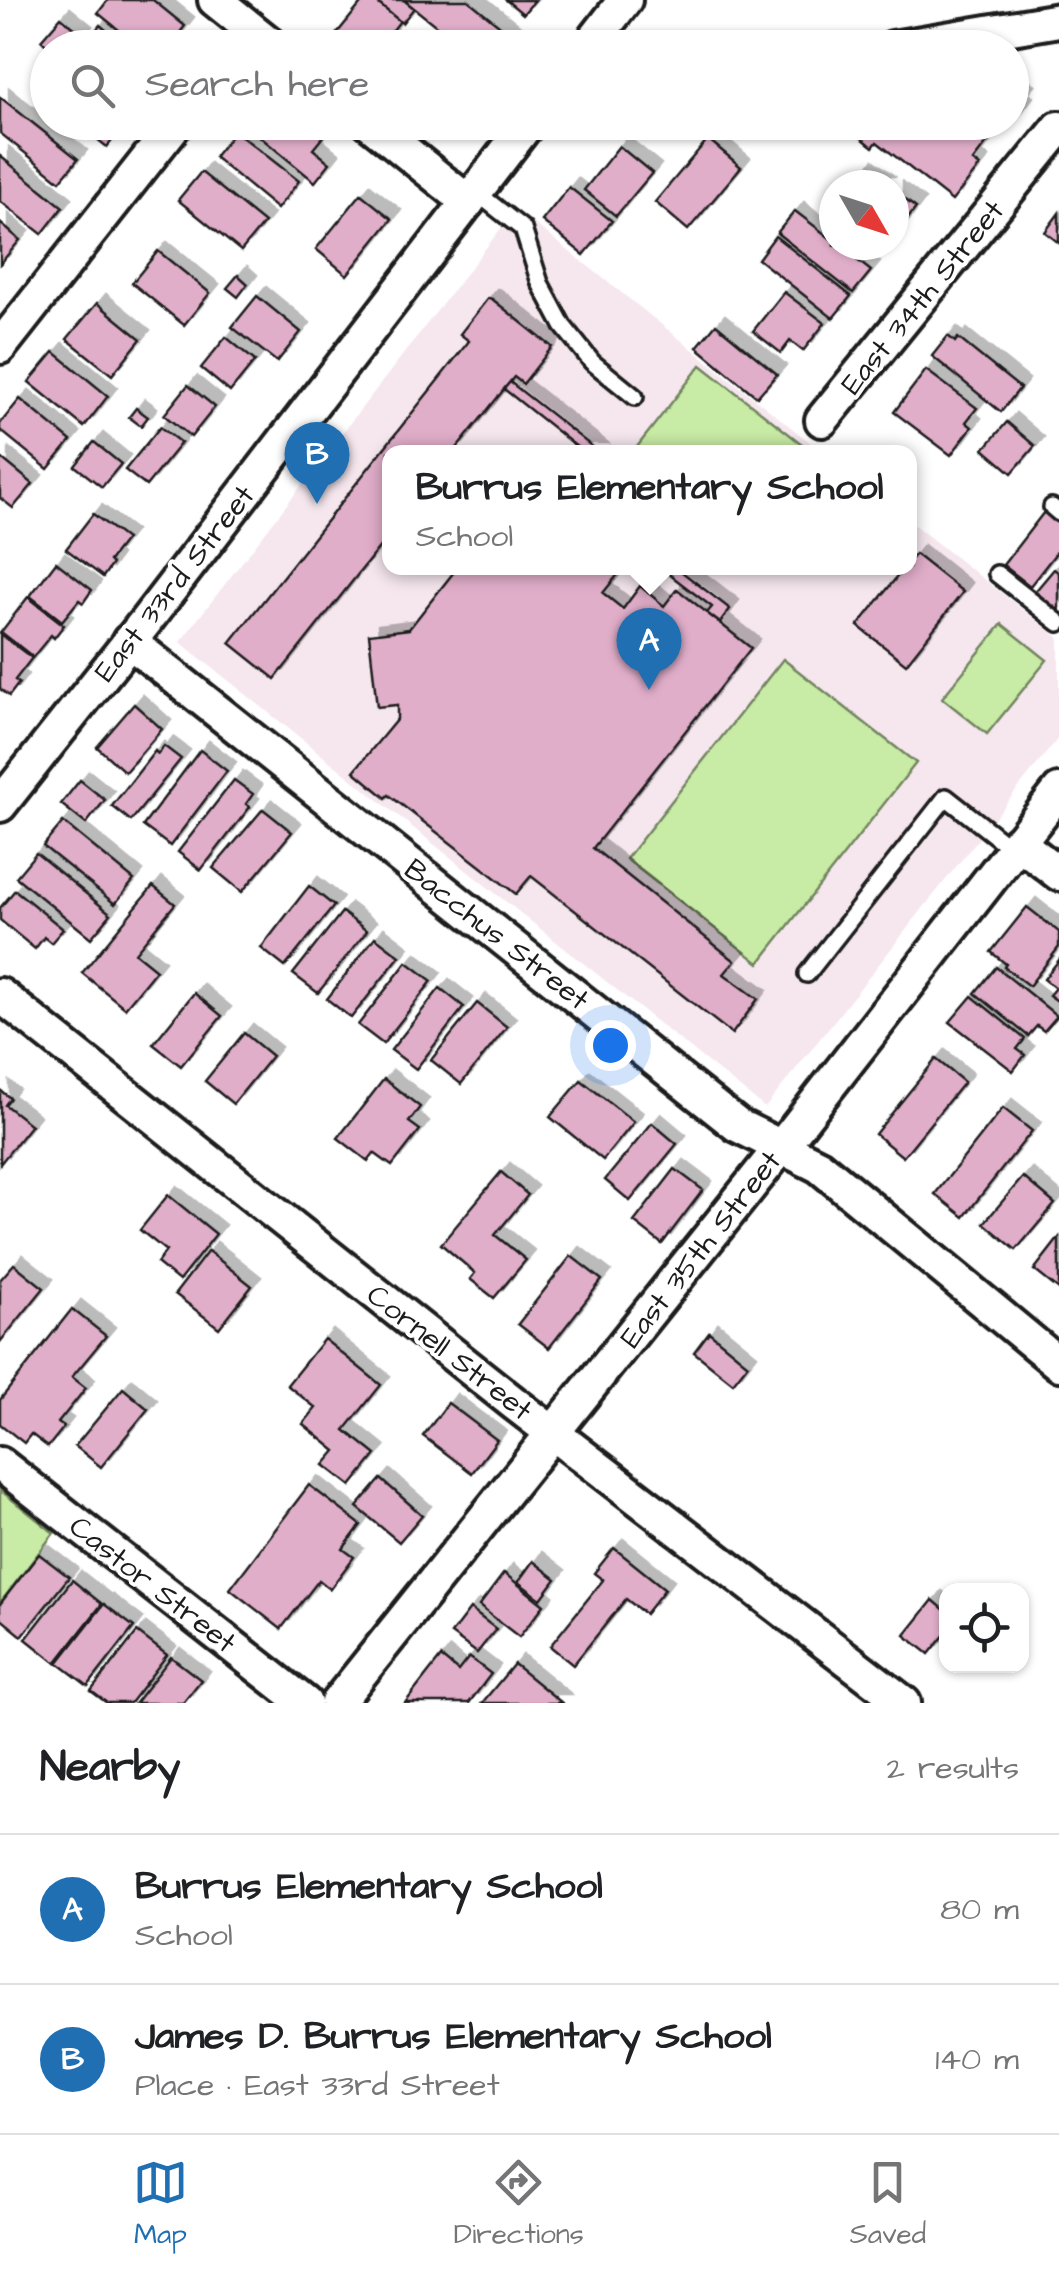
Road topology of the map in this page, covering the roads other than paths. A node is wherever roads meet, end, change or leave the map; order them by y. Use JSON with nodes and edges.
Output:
{"nodes":[{"id":1,"x":215,"y":0,"type":"edge"},
{"id":2,"x":625,"y":0,"type":"edge"},
{"id":3,"x":1059,"y":20,"type":"edge"},
{"id":4,"x":244,"y":30,"type":"edge"},
{"id":5,"x":602,"y":30,"type":"edge"},
{"id":6,"x":1000,"y":30,"type":"edge"},
{"id":7,"x":1059,"y":128,"type":"edge"},
{"id":8,"x":164,"y":140,"type":"edge"},
{"id":9,"x":394,"y":140,"type":"edge"},
{"id":10,"x":515,"y":140,"type":"edge"},
{"id":11,"x":472,"y":197,"type":"junction"},
{"id":12,"x":0,"y":347,"type":"edge"},
{"id":13,"x":635,"y":397,"type":"dead end"},
{"id":14,"x":822,"y":420,"type":"dead end"},
{"id":15,"x":997,"y":574,"type":"dead end"},
{"id":16,"x":1059,"y":623,"type":"edge"},
{"id":17,"x":129,"y":642,"type":"junction"},
{"id":18,"x":12,"y":765,"type":"edge"},
{"id":19,"x":1059,"y":790,"type":"edge"},
{"id":20,"x":0,"y":805,"type":"edge"},
{"id":21,"x":1015,"y":846,"type":"junction"},
{"id":22,"x":1059,"y":874,"type":"edge"},
{"id":23,"x":806,"y":974,"type":"dead end"},
{"id":24,"x":0,"y":995,"type":"edge"},
{"id":25,"x":782,"y":1146,"type":"junction"},
{"id":26,"x":1059,"y":1364,"type":"edge"},
{"id":27,"x":553,"y":1434,"type":"junction"},
{"id":28,"x":0,"y":1464,"type":"edge"},
{"id":29,"x":306,"y":1703,"type":"edge"},
{"id":30,"x":336,"y":1703,"type":"edge"},
{"id":31,"x":904,"y":1703,"type":"edge"}],
"edges":[{"from":1,"to":4,"type":"street"},
{"from":2,"to":5,"type":"street"},
{"from":3,"to":6,"type":"street"},
{"from":7,"to":14,"type":"street","name":"East 34th Street"},
{"from":8,"to":12,"type":"street"},
{"from":9,"to":11,"type":"street"},
{"from":10,"to":11,"type":"street","name":"East 33rd Street"},
{"from":11,"to":13,"type":"lane"},
{"from":11,"to":17,"type":"street","name":"East 33rd Street"},
{"from":15,"to":16,"type":"lane"},
{"from":17,"to":18,"type":"street","name":"East 33rd Street"},
{"from":17,"to":25,"type":"street","name":"Bacchus Street"},
{"from":18,"to":20,"type":"street","name":"East 33rd Street"},
{"from":19,"to":21,"type":"street","name":"East 35th Street"},
{"from":21,"to":22,"type":"street"},
{"from":21,"to":23,"type":"lane"},
{"from":21,"to":25,"type":"street","name":"East 35th Street"},
{"from":24,"to":27,"type":"street","name":"Cornell Street"},
{"from":25,"to":26,"type":"street","name":"Bacchus Street"},
{"from":25,"to":27,"type":"street","name":"East 35th Street"},
{"from":27,"to":30,"type":"street","name":"East 35th Street"},
{"from":27,"to":31,"type":"street","name":"Cornell Street"},
{"from":28,"to":29,"type":"street","name":"Castor Street"}]}
